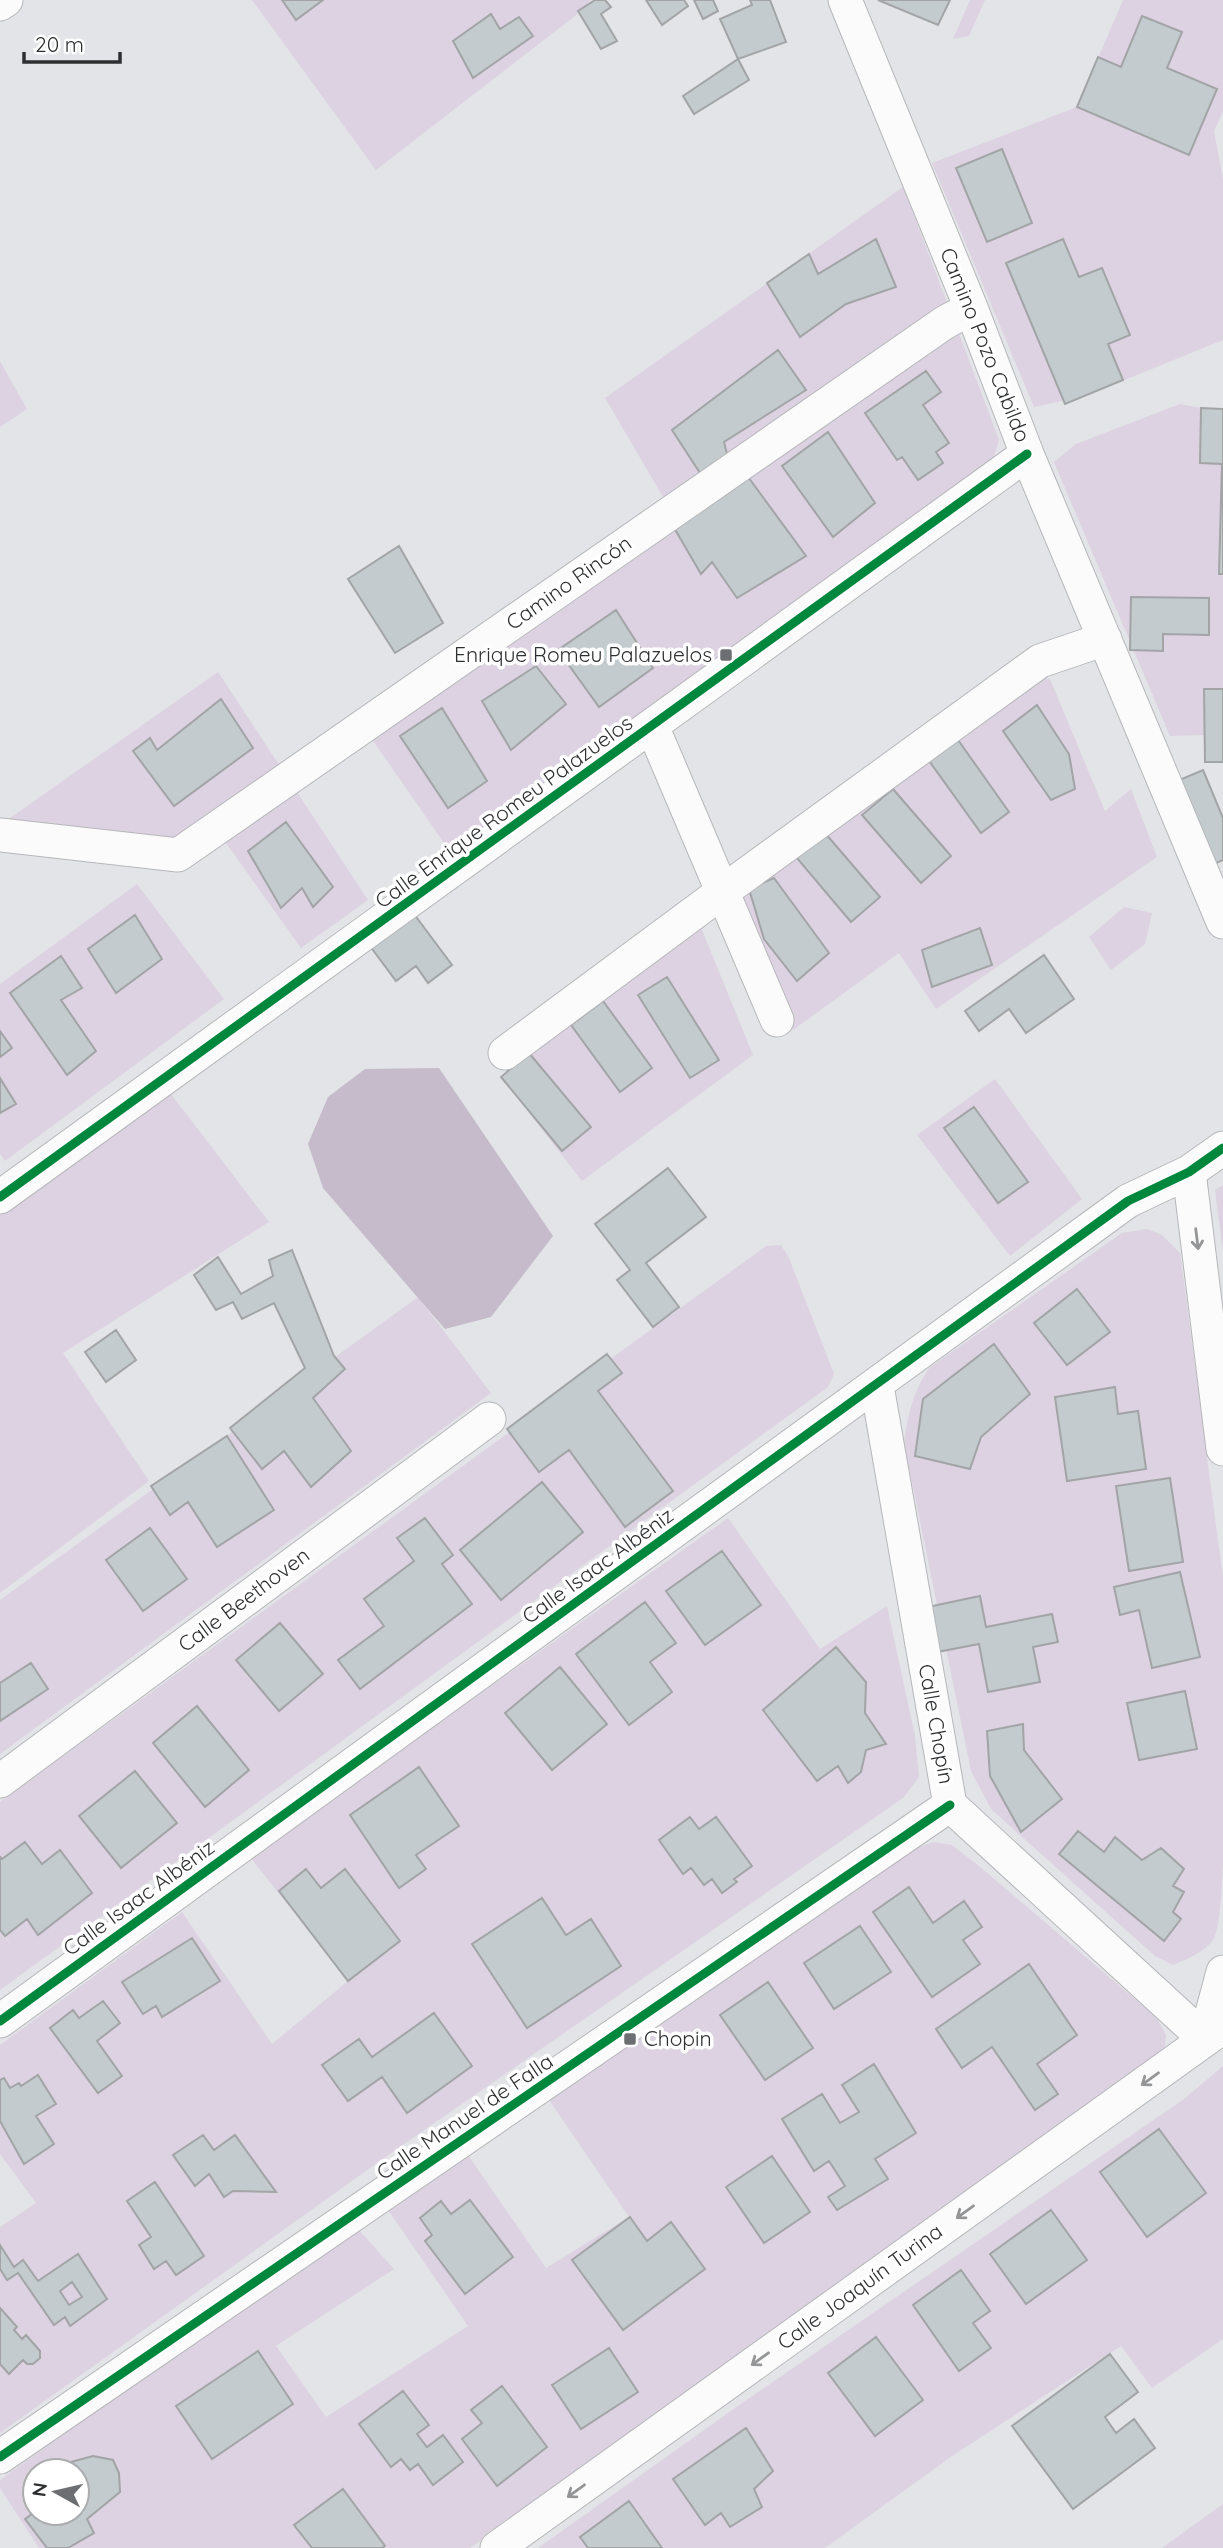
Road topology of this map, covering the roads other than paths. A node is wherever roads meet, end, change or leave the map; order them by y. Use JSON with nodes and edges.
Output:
{"nodes":[{"id":1,"x":6,"y":0,"type":"edge"},
{"id":2,"x":845,"y":0,"type":"edge"},
{"id":3,"x":0,"y":4,"type":"edge"},
{"id":4,"x":971,"y":309,"type":"junction"},
{"id":5,"x":1027,"y":454,"type":"junction"},
{"id":6,"x":1105,"y":639,"type":"junction"},
{"id":7,"x":652,"y":726,"type":"junction"},
{"id":8,"x":0,"y":835,"type":"edge"},
{"id":9,"x":722,"y":892,"type":"junction"},
{"id":10,"x":1223,"y":922,"type":"edge"},
{"id":11,"x":776,"y":1020,"type":"dead end"},
{"id":12,"x":505,"y":1053,"type":"dead end"},
{"id":13,"x":1223,"y":1149,"type":"edge"},
{"id":14,"x":1189,"y":1172,"type":"junction"},
{"id":15,"x":0,"y":1197,"type":"edge"},
{"id":16,"x":877,"y":1386,"type":"junction"},
{"id":17,"x":489,"y":1419,"type":"dead end"},
{"id":18,"x":1223,"y":1449,"type":"edge"},
{"id":19,"x":0,"y":1781,"type":"edge"},
{"id":20,"x":950,"y":1805,"type":"junction"},
{"id":21,"x":1223,"y":1972,"type":"edge"},
{"id":22,"x":0,"y":2021,"type":"edge"},
{"id":23,"x":1214,"y":2033,"type":"edge"},
{"id":24,"x":0,"y":2457,"type":"edge"},
{"id":25,"x":497,"y":2548,"type":"edge"}],
"edges":[{"from":1,"to":3,"type":"street"},
{"from":2,"to":4,"type":"street","name":"Camino Pozo Cabildo"},
{"from":4,"to":5,"type":"street","name":"Camino Pozo Cabildo"},
{"from":4,"to":8,"type":"street","name":"Camino Rincón"},
{"from":5,"to":6,"type":"street","name":"Camino Pozo Cabildo"},
{"from":5,"to":7,"type":"street","name":"Calle Enrique Romeu Palazuelos"},
{"from":6,"to":9,"type":"street"},
{"from":6,"to":10,"type":"street","name":"Camino Pozo Cabildo"},
{"from":7,"to":9,"type":"street"},
{"from":7,"to":15,"type":"street","name":"Calle Enrique Romeu Palazuelos"},
{"from":9,"to":11,"type":"street"},
{"from":9,"to":12,"type":"street"},
{"from":13,"to":14,"type":"street","name":"Calle Isaac Albéniz"},
{"from":14,"to":16,"type":"street","name":"Calle Isaac Albéniz"},
{"from":14,"to":18,"type":"street","one_way":true},
{"from":16,"to":20,"type":"street","name":"Calle Chopín"},
{"from":16,"to":22,"type":"street","name":"Calle Isaac Albéniz"},
{"from":17,"to":19,"type":"street","name":"Calle Beethoven"},
{"from":20,"to":23,"type":"street","name":"Calle Chopín"},
{"from":20,"to":24,"type":"street","name":"Calle Manuel de Falla"},
{"from":21,"to":23,"type":"street"},
{"from":23,"to":25,"type":"street","name":"Calle Joaquín Turina","one_way":true}]}
